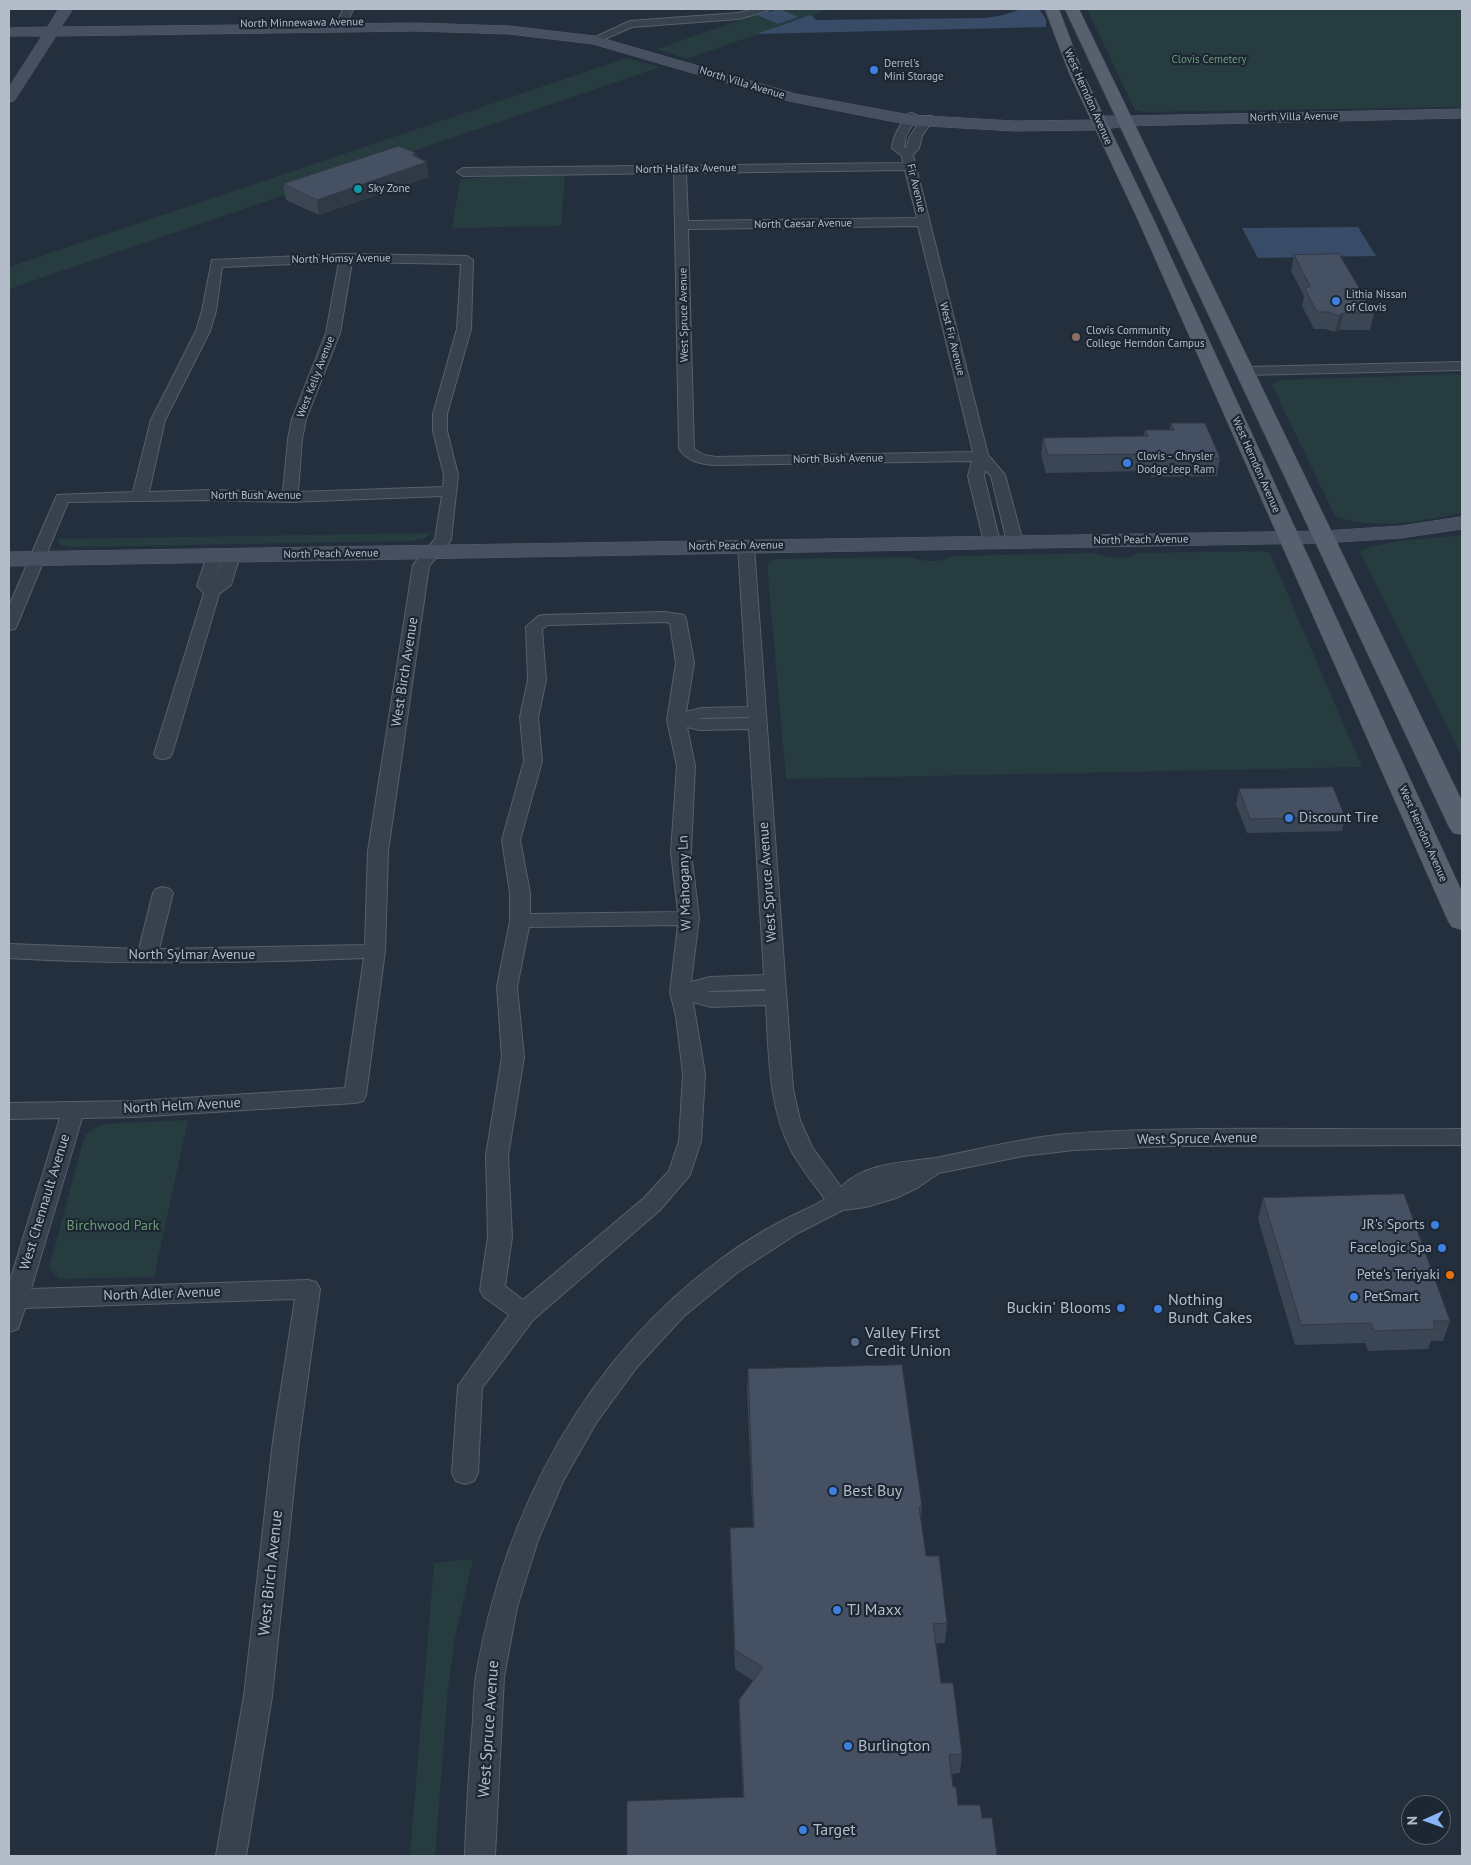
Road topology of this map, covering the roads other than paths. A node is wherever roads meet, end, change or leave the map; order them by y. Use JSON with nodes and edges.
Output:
{"nodes":[{"id":1,"x":66,"y":9,"type":"edge"},
{"id":2,"x":349,"y":9,"type":"edge"},
{"id":3,"x":1052,"y":9,"type":"edge"},
{"id":4,"x":1072,"y":9,"type":"edge"},
{"id":5,"x":761,"y":10,"type":"edge"},
{"id":6,"x":350,"y":22,"type":"edge"},
{"id":7,"x":9,"y":26,"type":"edge"},
{"id":8,"x":53,"y":29,"type":"junction"},
{"id":9,"x":9,"y":32,"type":"edge"},
{"id":10,"x":594,"y":40,"type":"junction"},
{"id":11,"x":9,"y":98,"type":"edge"},
{"id":12,"x":1462,"y":114,"type":"edge"},
{"id":13,"x":919,"y":119,"type":"junction"},
{"id":14,"x":1125,"y":121,"type":"junction"},
{"id":15,"x":1098,"y":122,"type":"junction"},
{"id":16,"x":910,"y":166,"type":"junction"},
{"id":17,"x":680,"y":169,"type":"junction"},
{"id":18,"x":462,"y":172,"type":"dead end"},
{"id":19,"x":924,"y":222,"type":"junction"},
{"id":20,"x":682,"y":226,"type":"junction"},
{"id":21,"x":346,"y":258,"type":"junction"},
{"id":22,"x":467,"y":260,"type":"joint"},
{"id":23,"x":1164,"y":261,"type":"junction"},
{"id":24,"x":1462,"y":366,"type":"edge"},
{"id":25,"x":1245,"y":371,"type":"junction"},
{"id":26,"x":981,"y":456,"type":"junction"},
{"id":27,"x":695,"y":457,"type":"joint"},
{"id":28,"x":450,"y":490,"type":"junction"},
{"id":29,"x":140,"y":496,"type":"junction"},
{"id":30,"x":290,"y":497,"type":"junction"},
{"id":31,"x":1462,"y":523,"type":"edge"},
{"id":32,"x":1288,"y":537,"type":"junction"},
{"id":33,"x":1323,"y":537,"type":"junction"},
{"id":34,"x":992,"y":542,"type":"junction"},
{"id":35,"x":1015,"y":542,"type":"junction"},
{"id":36,"x":746,"y":546,"type":"junction"},
{"id":37,"x":432,"y":552,"type":"junction"},
{"id":38,"x":223,"y":556,"type":"junction"},
{"id":39,"x":36,"y":558,"type":"junction"},
{"id":40,"x":9,"y":559,"type":"edge"},
{"id":41,"x":9,"y":624,"type":"edge"},
{"id":42,"x":758,"y":718,"type":"junction"},
{"id":43,"x":676,"y":720,"type":"junction"},
{"id":44,"x":163,"y":754,"type":"dead end"},
{"id":45,"x":1462,"y":827,"type":"edge"},
{"id":46,"x":163,"y":893,"type":"dead end"},
{"id":47,"x":689,"y":918,"type":"junction"},
{"id":48,"x":520,"y":921,"type":"junction"},
{"id":49,"x":1462,"y":921,"type":"edge"},
{"id":50,"x":9,"y":951,"type":"edge"},
{"id":51,"x":375,"y":951,"type":"junction"},
{"id":52,"x":147,"y":956,"type":"junction"},
{"id":53,"x":776,"y":990,"type":"junction"},
{"id":54,"x":680,"y":992,"type":"junction"},
{"id":55,"x":355,"y":1095,"type":"joint"},
{"id":56,"x":9,"y":1111,"type":"edge"},
{"id":57,"x":73,"y":1111,"type":"junction"},
{"id":58,"x":1462,"y":1137,"type":"edge"},
{"id":59,"x":840,"y":1202,"type":"junction"},
{"id":60,"x":308,"y":1289,"type":"joint"},
{"id":61,"x":16,"y":1299,"type":"junction"},
{"id":62,"x":524,"y":1312,"type":"junction"},
{"id":63,"x":9,"y":1322,"type":"edge"},
{"id":64,"x":465,"y":1473,"type":"dead end"},
{"id":65,"x":231,"y":1856,"type":"edge"},
{"id":66,"x":480,"y":1856,"type":"edge"}],
"edges":[{"from":1,"to":8,"type":"main road"},
{"from":2,"to":6,"type":"street"},
{"from":3,"to":15,"type":"main road","name":"West Herndon Avenue"},
{"from":4,"to":14,"type":"main road","name":"West Herndon Avenue"},
{"from":5,"to":10,"type":"street","name":"North Minnewawa Avenue"},
{"from":6,"to":8,"type":"main road","name":"North Minnewawa Avenue"},
{"from":6,"to":10,"type":"main road","name":"North Minnewawa Avenue"},
{"from":7,"to":8,"type":"main road","name":"North Minnewawa Avenue"},
{"from":8,"to":9,"type":"main road","name":"North Minnewawa Avenue"},
{"from":8,"to":11,"type":"main road"},
{"from":10,"to":13,"type":"main road","name":"North Villa Avenue"},
{"from":12,"to":14,"type":"main road","name":"North Villa Avenue"},
{"from":13,"to":15,"type":"main road","name":"North Villa Avenue"},
{"from":13,"to":16,"type":"street","name":"Fir Avenue"},
{"from":14,"to":15,"type":"main road","name":"North Villa Avenue"},
{"from":14,"to":25,"type":"main road","name":"West Herndon Avenue"},
{"from":15,"to":23,"type":"main road","name":"West Herndon Avenue"},
{"from":16,"to":17,"type":"street","name":"North Halifax Avenue"},
{"from":16,"to":19,"type":"street","name":"Fir Avenue"},
{"from":17,"to":18,"type":"street","name":"North Halifax Avenue"},
{"from":17,"to":20,"type":"street","name":"West Spruce Avenue"},
{"from":19,"to":20,"type":"street","name":"North Caesar Avenue"},
{"from":19,"to":26,"type":"street","name":"West Fir Avenue"},
{"from":20,"to":27,"type":"street","name":"West Spruce Avenue"},
{"from":21,"to":22,"type":"street","name":"North Homsy Avenue"},
{"from":21,"to":29,"type":"street","name":"North Homsy Avenue"},
{"from":21,"to":30,"type":"street","name":"West Kelly Avenue"},
{"from":22,"to":28,"type":"street","name":"West Birch Avenue"},
{"from":23,"to":25,"type":"main road"},
{"from":23,"to":32,"type":"main road","name":"West Herndon Avenue"},
{"from":24,"to":25,"type":"street"},
{"from":25,"to":33,"type":"main road","name":"West Herndon Avenue"},
{"from":26,"to":27,"type":"street","name":"North Bush Avenue"},
{"from":26,"to":34,"type":"street","name":"West Fir Avenue"},
{"from":26,"to":35,"type":"street","name":"West Fir Avenue"},
{"from":28,"to":30,"type":"street","name":"North Bush Avenue"},
{"from":28,"to":37,"type":"street","name":"West Birch Avenue"},
{"from":29,"to":30,"type":"street","name":"North Bush Avenue"},
{"from":29,"to":39,"type":"street","name":"North Bush Avenue"},
{"from":31,"to":33,"type":"main road","name":"North Peach Avenue"},
{"from":32,"to":33,"type":"main road","name":"North Peach Avenue"},
{"from":32,"to":35,"type":"main road","name":"North Peach Avenue"},
{"from":32,"to":49,"type":"main road","name":"West Herndon Avenue"},
{"from":33,"to":45,"type":"main road","name":"West Herndon Avenue"},
{"from":34,"to":35,"type":"main road","name":"North Peach Avenue"},
{"from":34,"to":36,"type":"main road","name":"North Peach Avenue"},
{"from":36,"to":37,"type":"main road","name":"North Peach Avenue"},
{"from":36,"to":42,"type":"street","name":"West Spruce Avenue"},
{"from":37,"to":38,"type":"main road","name":"North Peach Avenue"},
{"from":37,"to":51,"type":"street","name":"West Birch Avenue"},
{"from":38,"to":39,"type":"main road","name":"North Peach Avenue"},
{"from":38,"to":44,"type":"street"},
{"from":39,"to":40,"type":"main road","name":"North Peach Avenue"},
{"from":39,"to":41,"type":"street"},
{"from":42,"to":43,"type":"street"},
{"from":42,"to":53,"type":"street","name":"West Spruce Avenue"},
{"from":43,"to":47,"type":"street","name":"W Mahogany Ln"},
{"from":43,"to":48,"type":"street"},
{"from":46,"to":52,"type":"street"},
{"from":47,"to":48,"type":"street"},
{"from":47,"to":54,"type":"street","name":"W Mahogany Ln"},
{"from":48,"to":62,"type":"street"},
{"from":50,"to":52,"type":"street","name":"North Sylmar Avenue"},
{"from":51,"to":52,"type":"street","name":"North Sylmar Avenue"},
{"from":51,"to":55,"type":"street","name":"West Birch Avenue"},
{"from":53,"to":54,"type":"street"},
{"from":53,"to":59,"type":"street","name":"West Spruce Avenue"},
{"from":54,"to":62,"type":"street","name":"W Mahogany Ln"},
{"from":55,"to":57,"type":"street","name":"North Helm Avenue"},
{"from":56,"to":57,"type":"street","name":"North Helm Avenue"},
{"from":57,"to":61,"type":"street","name":"West Chennault Avenue"},
{"from":58,"to":59,"type":"street","name":"West Spruce Avenue"},
{"from":59,"to":66,"type":"street","name":"West Spruce Avenue"},
{"from":60,"to":61,"type":"street","name":"North Adler Avenue"},
{"from":60,"to":65,"type":"street","name":"West Birch Avenue"},
{"from":61,"to":63,"type":"street","name":"West Chennault Avenue"},
{"from":62,"to":64,"type":"street","name":"W Mahogany Ln"}]}
